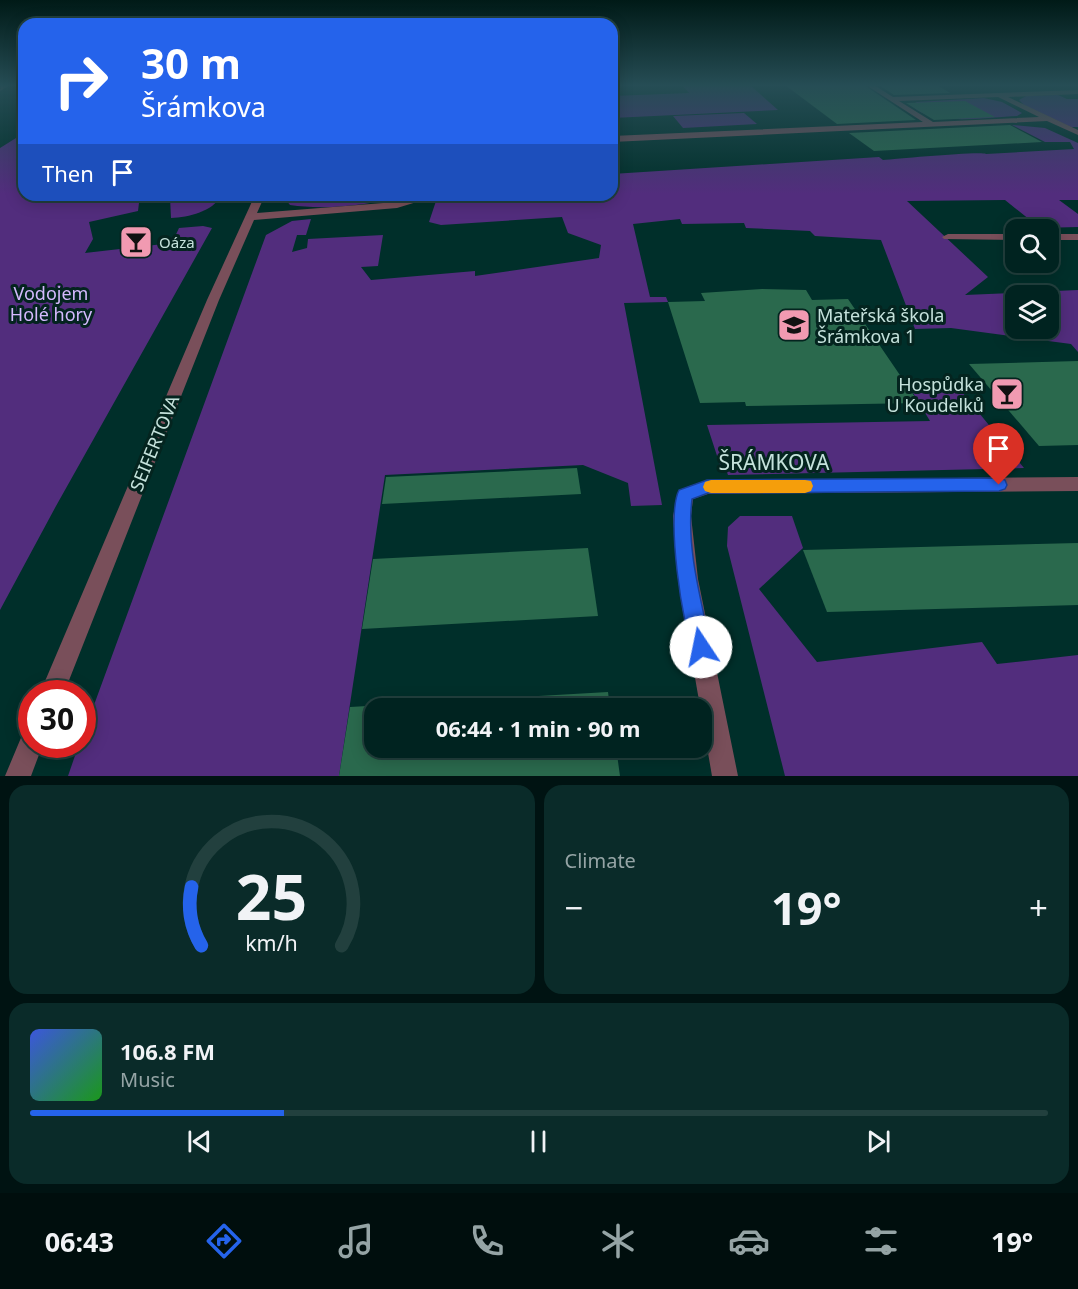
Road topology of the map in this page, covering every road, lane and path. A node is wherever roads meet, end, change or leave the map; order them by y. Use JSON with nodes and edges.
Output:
{"nodes":[{"id":1,"x":927,"y":121,"type":"edge"},
{"id":2,"x":996,"y":121,"type":"edge"},
{"id":3,"x":1052,"y":121,"type":"edge"},
{"id":4,"x":932,"y":124,"type":"junction"},
{"id":5,"x":1078,"y":134,"type":"edge"},
{"id":6,"x":618,"y":139,"type":"edge"},
{"id":7,"x":258,"y":201,"type":"edge"},
{"id":8,"x":410,"y":201,"type":"edge"},
{"id":9,"x":251,"y":217,"type":"junction"},
{"id":10,"x":948,"y":237,"type":"dead end"},
{"id":11,"x":1005,"y":237,"type":"edge"},
{"id":12,"x":1059,"y":237,"type":"edge"},
{"id":13,"x":1078,"y":237,"type":"edge"},
{"id":14,"x":1078,"y":484,"type":"edge"},
{"id":15,"x":57,"y":680,"type":"edge"},
{"id":16,"x":25,"y":758,"type":"edge"},
{"id":17,"x":18,"y":776,"type":"edge"},
{"id":18,"x":725,"y":776,"type":"edge"}],
"edges":[{"from":1,"to":4,"type":"street"},
{"from":2,"to":4,"type":"street"},
{"from":3,"to":5,"type":"street"},
{"from":4,"to":6,"type":"street"},
{"from":7,"to":9,"type":"street","name":"SEIFERTOVA"},
{"from":8,"to":9,"type":"street"},
{"from":9,"to":15,"type":"street","name":"SEIFERTOVA"},
{"from":10,"to":11,"type":"street"},
{"from":12,"to":13,"type":"street"},
{"from":14,"to":18,"type":"street","name":"ŠRÁMKOVA"},
{"from":16,"to":17,"type":"street"}]}
